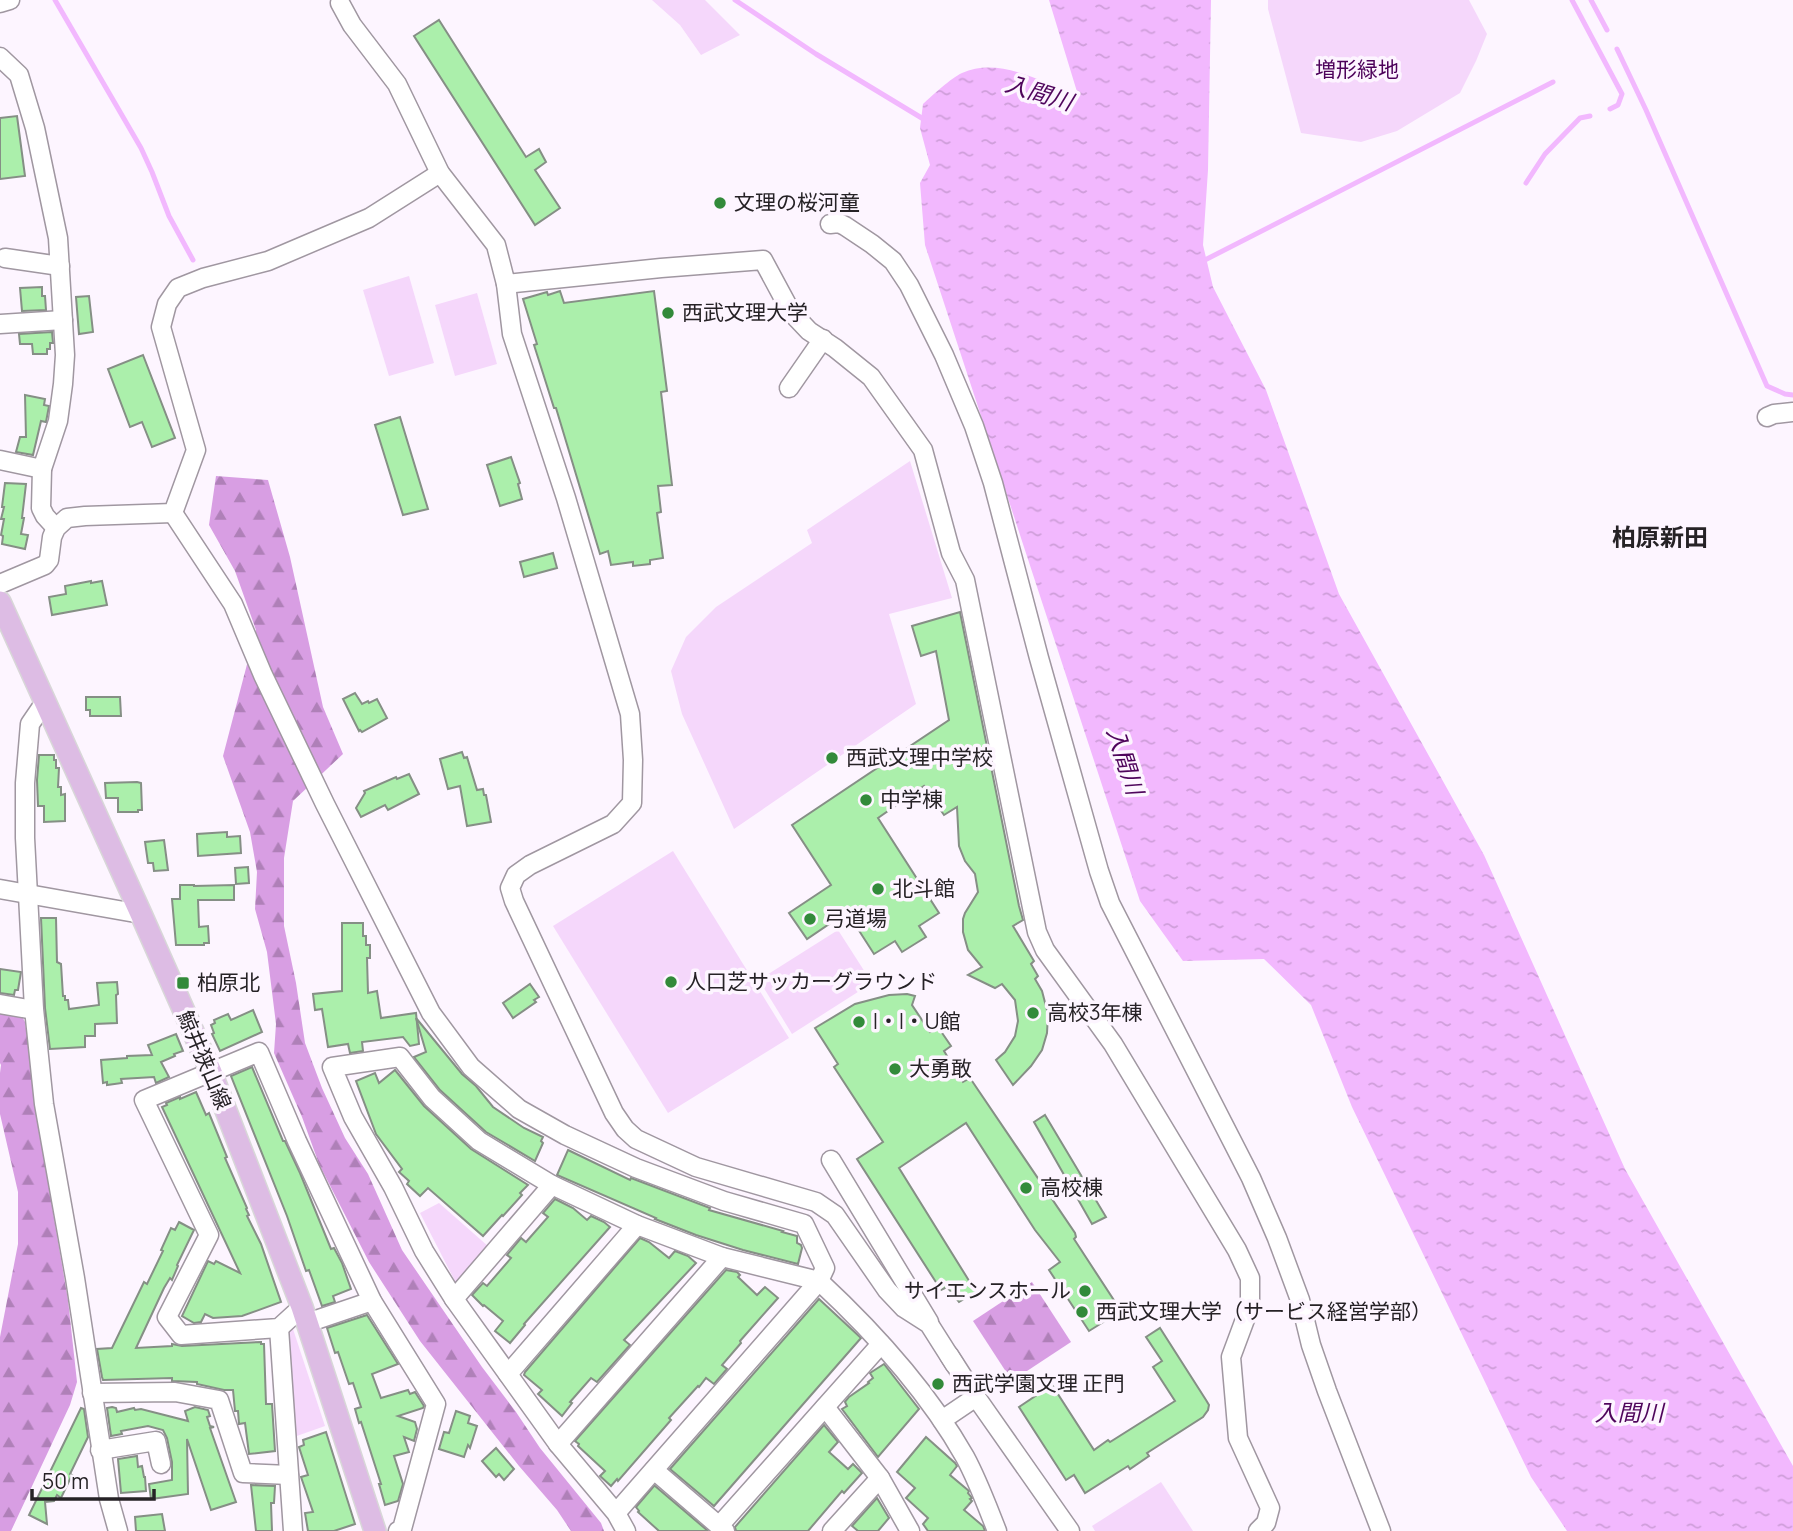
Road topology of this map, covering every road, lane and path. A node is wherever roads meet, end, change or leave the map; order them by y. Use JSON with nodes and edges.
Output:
{"nodes":[{"id":1,"x":10,"y":0,"type":"edge"},
{"id":2,"x":0,"y":3,"type":"edge"},
{"id":3,"x":340,"y":3,"type":"dead end"},
{"id":4,"x":0,"y":57,"type":"edge"},
{"id":5,"x":440,"y":173,"type":"junction"},
{"id":6,"x":830,"y":224,"type":"dead end"},
{"id":7,"x":5,"y":258,"type":"dead end"},
{"id":8,"x":60,"y":266,"type":"junction"},
{"id":9,"x":506,"y":284,"type":"junction"},
{"id":10,"x":63,"y":320,"type":"junction"},
{"id":11,"x":0,"y":324,"type":"edge"},
{"id":12,"x":823,"y":339,"type":"junction"},
{"id":13,"x":789,"y":388,"type":"dead end"},
{"id":14,"x":1793,"y":412,"type":"edge"},
{"id":15,"x":1767,"y":417,"type":"dead end"},
{"id":16,"x":0,"y":460,"type":"edge"},
{"id":17,"x":42,"y":469,"type":"junction"},
{"id":18,"x":173,"y":513,"type":"junction"},
{"id":19,"x":56,"y":528,"type":"junction"},
{"id":20,"x":0,"y":584,"type":"edge"},
{"id":21,"x":0,"y":602,"type":"edge"},
{"id":22,"x":45,"y":702,"type":"junction"},
{"id":23,"x":0,"y":889,"type":"edge"},
{"id":24,"x":29,"y":893,"type":"junction"},
{"id":25,"x":141,"y":914,"type":"junction"},
{"id":26,"x":0,"y":1004,"type":"edge"},
{"id":27,"x":34,"y":1010,"type":"junction"},
{"id":28,"x":211,"y":1072,"type":"junction"},
{"id":29,"x":831,"y":1160,"type":"dead end"},
{"id":30,"x":552,"y":1185,"type":"junction"},
{"id":31,"x":637,"y":1225,"type":"junction"},
{"id":32,"x":722,"y":1257,"type":"junction"},
{"id":33,"x":819,"y":1281,"type":"junction"},
{"id":34,"x":454,"y":1298,"type":"junction"},
{"id":35,"x":372,"y":1301,"type":"junction"},
{"id":36,"x":304,"y":1315,"type":"junction"},
{"id":37,"x":279,"y":1328,"type":"junction"},
{"id":38,"x":881,"y":1344,"type":"junction"},
{"id":39,"x":955,"y":1365,"type":"junction"},
{"id":40,"x":508,"y":1374,"type":"junction"},
{"id":41,"x":92,"y":1393,"type":"junction"},
{"id":42,"x":976,"y":1397,"type":"junction"},
{"id":43,"x":825,"y":1407,"type":"junction"},
{"id":44,"x":942,"y":1420,"type":"junction"},
{"id":45,"x":558,"y":1444,"type":"junction"},
{"id":46,"x":100,"y":1450,"type":"junction"},
{"id":47,"x":161,"y":1464,"type":"dead end"},
{"id":48,"x":654,"y":1470,"type":"junction"},
{"id":49,"x":289,"y":1475,"type":"junction"},
{"id":50,"x":880,"y":1478,"type":"junction"},
{"id":51,"x":616,"y":1513,"type":"junction"},
{"id":52,"x":722,"y":1528,"type":"edge"},
{"id":53,"x":118,"y":1531,"type":"edge"},
{"id":54,"x":293,"y":1531,"type":"edge"},
{"id":55,"x":375,"y":1531,"type":"edge"},
{"id":56,"x":397,"y":1531,"type":"edge"},
{"id":57,"x":626,"y":1531,"type":"edge"},
{"id":58,"x":832,"y":1531,"type":"edge"},
{"id":59,"x":910,"y":1531,"type":"edge"},
{"id":60,"x":997,"y":1531,"type":"edge"},
{"id":61,"x":1070,"y":1531,"type":"edge"},
{"id":62,"x":1258,"y":1531,"type":"edge"},
{"id":63,"x":1381,"y":1531,"type":"edge"}],
"edges":[{"from":1,"to":2,"type":"street"},
{"from":3,"to":5,"type":"street"},
{"from":4,"to":8,"type":"street"},
{"from":5,"to":9,"type":"street"},
{"from":5,"to":18,"type":"street"},
{"from":6,"to":63,"type":"street"},
{"from":7,"to":8,"type":"street"},
{"from":8,"to":10,"type":"street"},
{"from":9,"to":12,"type":"street"},
{"from":9,"to":39,"type":"street"},
{"from":10,"to":11,"type":"street"},
{"from":10,"to":17,"type":"street"},
{"from":12,"to":13,"type":"street"},
{"from":12,"to":62,"type":"street"},
{"from":14,"to":15,"type":"street"},
{"from":16,"to":17,"type":"street"},
{"from":17,"to":19,"type":"street"},
{"from":18,"to":19,"type":"street"},
{"from":18,"to":33,"type":"street"},
{"from":19,"to":20,"type":"street"},
{"from":21,"to":22,"type":"main road","name":"鯨井狭山線"},
{"from":22,"to":24,"type":"street"},
{"from":22,"to":25,"type":"main road","name":"鯨井狭山線"},
{"from":23,"to":24,"type":"street"},
{"from":24,"to":25,"type":"street"},
{"from":24,"to":27,"type":"street"},
{"from":25,"to":28,"type":"main road","name":"鯨井狭山線"},
{"from":26,"to":27,"type":"street"},
{"from":27,"to":41,"type":"street"},
{"from":28,"to":35,"type":"street"},
{"from":28,"to":36,"type":"main road","name":"鯨井狭山線"},
{"from":28,"to":37,"type":"street"},
{"from":29,"to":39,"type":"street"},
{"from":30,"to":31,"type":"street"},
{"from":30,"to":34,"type":"street"},
{"from":30,"to":34,"type":"street"},
{"from":31,"to":32,"type":"street"},
{"from":31,"to":40,"type":"street"},
{"from":32,"to":33,"type":"street"},
{"from":32,"to":45,"type":"street"},
{"from":33,"to":38,"type":"street"},
{"from":33,"to":48,"type":"street"},
{"from":34,"to":40,"type":"street"},
{"from":35,"to":36,"type":"street"},
{"from":35,"to":56,"type":"street"},
{"from":36,"to":37,"type":"street"},
{"from":36,"to":55,"type":"main road","name":"鯨井狭山線"},
{"from":37,"to":49,"type":"street"},
{"from":38,"to":43,"type":"street"},
{"from":38,"to":44,"type":"street"},
{"from":39,"to":42,"type":"street"},
{"from":40,"to":45,"type":"street"},
{"from":41,"to":46,"type":"street"},
{"from":41,"to":49,"type":"street"},
{"from":42,"to":44,"type":"street"},
{"from":42,"to":61,"type":"street"},
{"from":43,"to":50,"type":"street"},
{"from":43,"to":52,"type":"street"},
{"from":44,"to":60,"type":"street"},
{"from":45,"to":51,"type":"street"},
{"from":46,"to":47,"type":"street"},
{"from":46,"to":53,"type":"street"},
{"from":48,"to":51,"type":"street"},
{"from":48,"to":52,"type":"street"},
{"from":49,"to":54,"type":"street"},
{"from":50,"to":58,"type":"street"},
{"from":50,"to":59,"type":"street"},
{"from":51,"to":57,"type":"street"}]}
